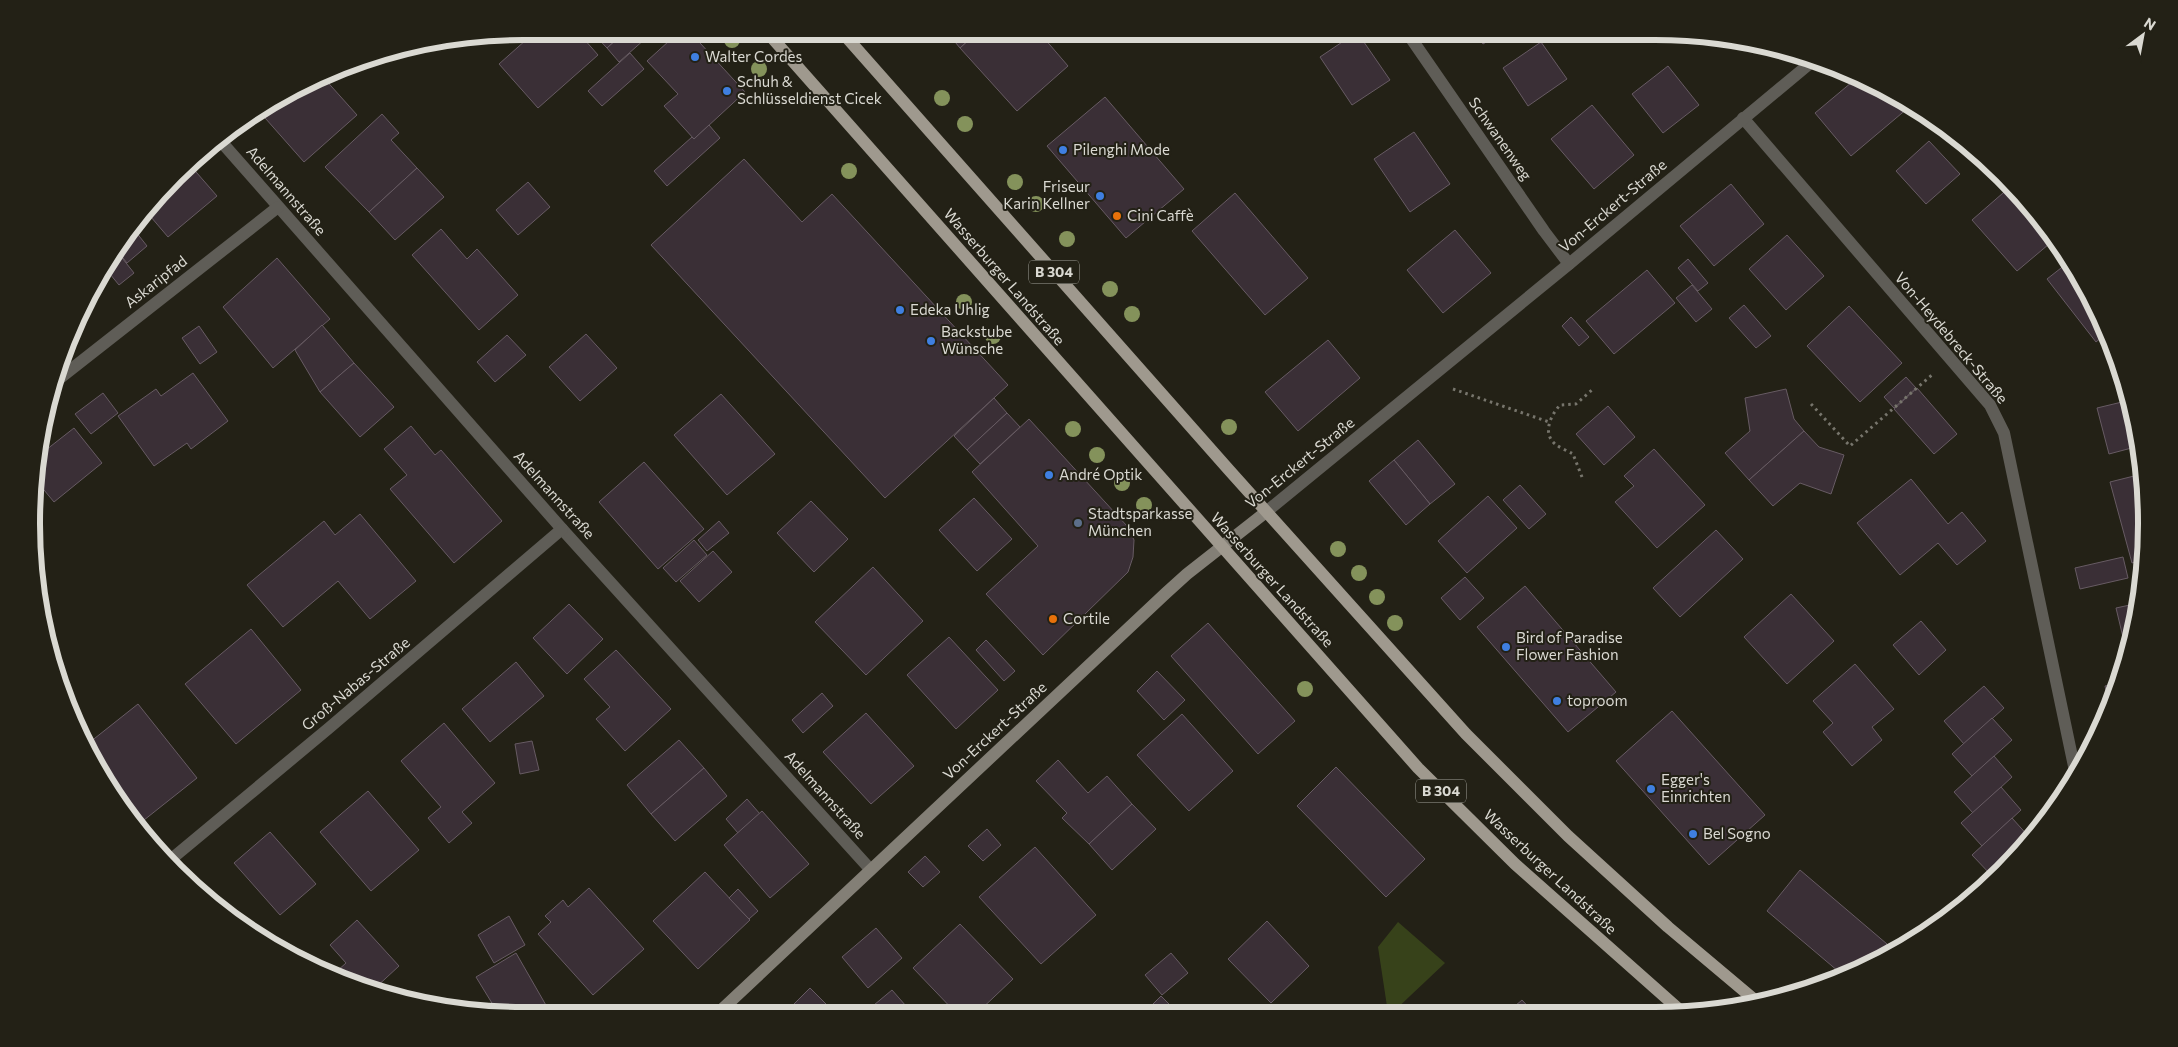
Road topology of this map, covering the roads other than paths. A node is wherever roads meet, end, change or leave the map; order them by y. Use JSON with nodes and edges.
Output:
{"nodes":[{"id":1,"x":774,"y":40,"type":"edge"},
{"id":2,"x":849,"y":40,"type":"edge"},
{"id":3,"x":1412,"y":40,"type":"edge"},
{"id":4,"x":1808,"y":65,"type":"edge"},
{"id":5,"x":1742,"y":118,"type":"junction"},
{"id":6,"x":224,"y":144,"type":"edge"},
{"id":7,"x":278,"y":207,"type":"junction"},
{"id":8,"x":1570,"y":264,"type":"junction"},
{"id":9,"x":64,"y":374,"type":"edge"},
{"id":10,"x":1266,"y":512,"type":"junction"},
{"id":11,"x":562,"y":529,"type":"junction"},
{"id":12,"x":1221,"y":548,"type":"junction"},
{"id":13,"x":2074,"y":764,"type":"edge"},
{"id":14,"x":175,"y":857,"type":"edge"},
{"id":15,"x":870,"y":869,"type":"junction"},
{"id":16,"x":1751,"y":998,"type":"edge"},
{"id":17,"x":1676,"y":1006,"type":"edge"},
{"id":18,"x":724,"y":1007,"type":"edge"}],
"edges":[{"from":1,"to":12,"type":"main road","name":"Wasserburger Landstraße","number":"B 304"},
{"from":2,"to":10,"type":"main road","number":"B 304"},
{"from":3,"to":8,"type":"street","name":"Schwanenweg"},
{"from":4,"to":5,"type":"street","name":"Von-Erckert-Straße"},
{"from":5,"to":8,"type":"street","name":"Von-Erckert-Straße"},
{"from":5,"to":13,"type":"street","name":"Von-Heydebreck-Straße"},
{"from":6,"to":7,"type":"street","name":"Adelmannstraße"},
{"from":7,"to":9,"type":"street","name":"Askaripfad"},
{"from":7,"to":11,"type":"street","name":"Adelmannstraße"},
{"from":8,"to":10,"type":"street","name":"Von-Erckert-Straße"},
{"from":10,"to":12,"type":"street","name":"Von-Erckert-Straße"},
{"from":10,"to":16,"type":"main road","number":"B 304"},
{"from":11,"to":14,"type":"street","name":"Groß-Nabas-Straße"},
{"from":11,"to":15,"type":"street","name":"Adelmannstraße"},
{"from":12,"to":15,"type":"street","name":"Von-Erckert-Straße"},
{"from":12,"to":17,"type":"main road","name":"Wasserburger Landstraße","number":"B 304"},
{"from":15,"to":18,"type":"street","name":"Von-Erckert-Straße"}]}
